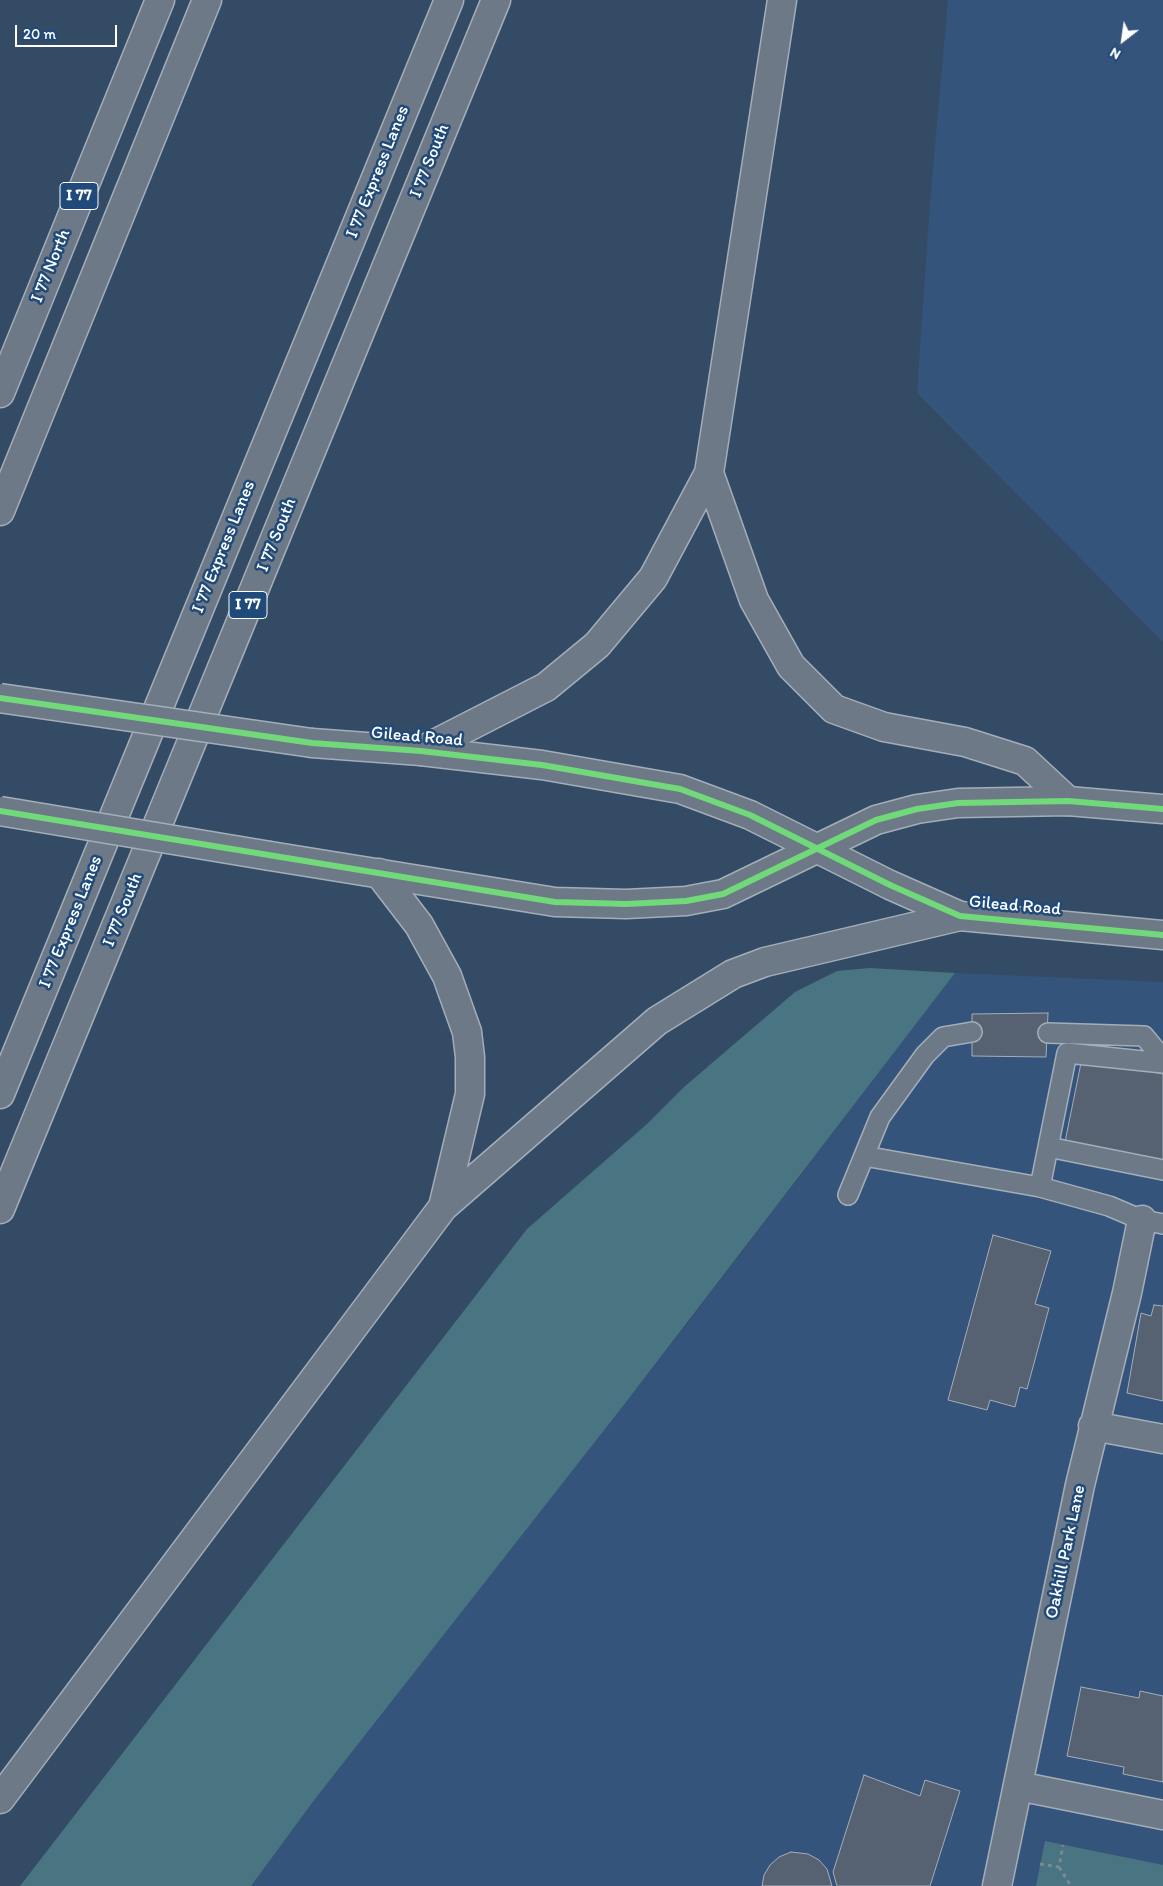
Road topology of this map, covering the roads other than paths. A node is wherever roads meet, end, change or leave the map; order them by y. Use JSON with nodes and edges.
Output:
{"nodes":[{"id":1,"x":160,"y":0,"type":"edge"},
{"id":2,"x":207,"y":0,"type":"edge"},
{"id":3,"x":449,"y":0,"type":"edge"},
{"id":4,"x":496,"y":0,"type":"edge"},
{"id":5,"x":782,"y":0,"type":"edge"},
{"id":6,"x":0,"y":393,"type":"edge"},
{"id":7,"x":709,"y":473,"type":"junction"},
{"id":8,"x":0,"y":511,"type":"edge"},
{"id":9,"x":0,"y":698,"type":"edge"},
{"id":10,"x":421,"y":751,"type":"junction"},
{"id":11,"x":1068,"y":801,"type":"junction"},
{"id":12,"x":1163,"y":809,"type":"edge"},
{"id":13,"x":0,"y":811,"type":"edge"},
{"id":14,"x":820,"y":848,"type":"junction"},
{"id":15,"x":379,"y":873,"type":"junction"},
{"id":16,"x":960,"y":916,"type":"junction"},
{"id":17,"x":1163,"y":934,"type":"edge"},
{"id":18,"x":972,"y":1032,"type":"dead end"},
{"id":19,"x":1048,"y":1032,"type":"dead end"},
{"id":20,"x":1163,"y":1061,"type":"edge"},
{"id":21,"x":0,"y":1094,"type":"edge"},
{"id":22,"x":1048,"y":1147,"type":"junction"},
{"id":23,"x":864,"y":1156,"type":"junction"},
{"id":24,"x":1163,"y":1170,"type":"edge"},
{"id":25,"x":1040,"y":1187,"type":"junction"},
{"id":26,"x":848,"y":1196,"type":"dead end"},
{"id":27,"x":443,"y":1207,"type":"junction"},
{"id":28,"x":0,"y":1210,"type":"edge"},
{"id":29,"x":1152,"y":1222,"type":"edge"},
{"id":30,"x":1093,"y":1426,"type":"junction"},
{"id":31,"x":1163,"y":1440,"type":"edge"},
{"id":32,"x":1018,"y":1786,"type":"junction"},
{"id":33,"x":0,"y":1799,"type":"edge"},
{"id":34,"x":1163,"y":1815,"type":"edge"},
{"id":35,"x":997,"y":1886,"type":"edge"}],
"edges":[{"from":1,"to":6,"type":"main road","name":"I 77 North","number":"I 77"},
{"from":2,"to":8,"type":"main road","number":"I 77"},
{"from":3,"to":21,"type":"main road","name":"I 77 Express Lanes","number":"I 77"},
{"from":4,"to":28,"type":"main road","name":"I 77 South","number":"I 77"},
{"from":5,"to":7,"type":"main road"},
{"from":7,"to":10,"type":"main road"},
{"from":7,"to":11,"type":"main road"},
{"from":9,"to":10,"type":"main road","name":"Gilead Road","bridge":true},
{"from":10,"to":14,"type":"main road","name":"Gilead Road"},
{"from":11,"to":12,"type":"main road"},
{"from":11,"to":14,"type":"main road"},
{"from":13,"to":15,"type":"main road","bridge":true},
{"from":14,"to":15,"type":"main road"},
{"from":14,"to":16,"type":"main road","name":"Gilead Road"},
{"from":15,"to":27,"type":"main road"},
{"from":16,"to":17,"type":"main road","name":"Gilead Road"},
{"from":16,"to":27,"type":"main road"},
{"from":18,"to":23,"type":"lane"},
{"from":19,"to":20,"type":"lane"},
{"from":20,"to":22,"type":"lane"},
{"from":22,"to":24,"type":"lane"},
{"from":22,"to":25,"type":"lane"},
{"from":23,"to":25,"type":"lane"},
{"from":23,"to":26,"type":"lane"},
{"from":25,"to":29,"type":"lane"},
{"from":27,"to":33,"type":"main road"},
{"from":29,"to":30,"type":"main road","name":"Oakhill Park Lane"},
{"from":30,"to":31,"type":"main road"},
{"from":30,"to":32,"type":"main road","name":"Oakhill Park Lane"},
{"from":32,"to":34,"type":"main road"},
{"from":32,"to":35,"type":"main road","name":"Oakhill Park Lane"}]}
